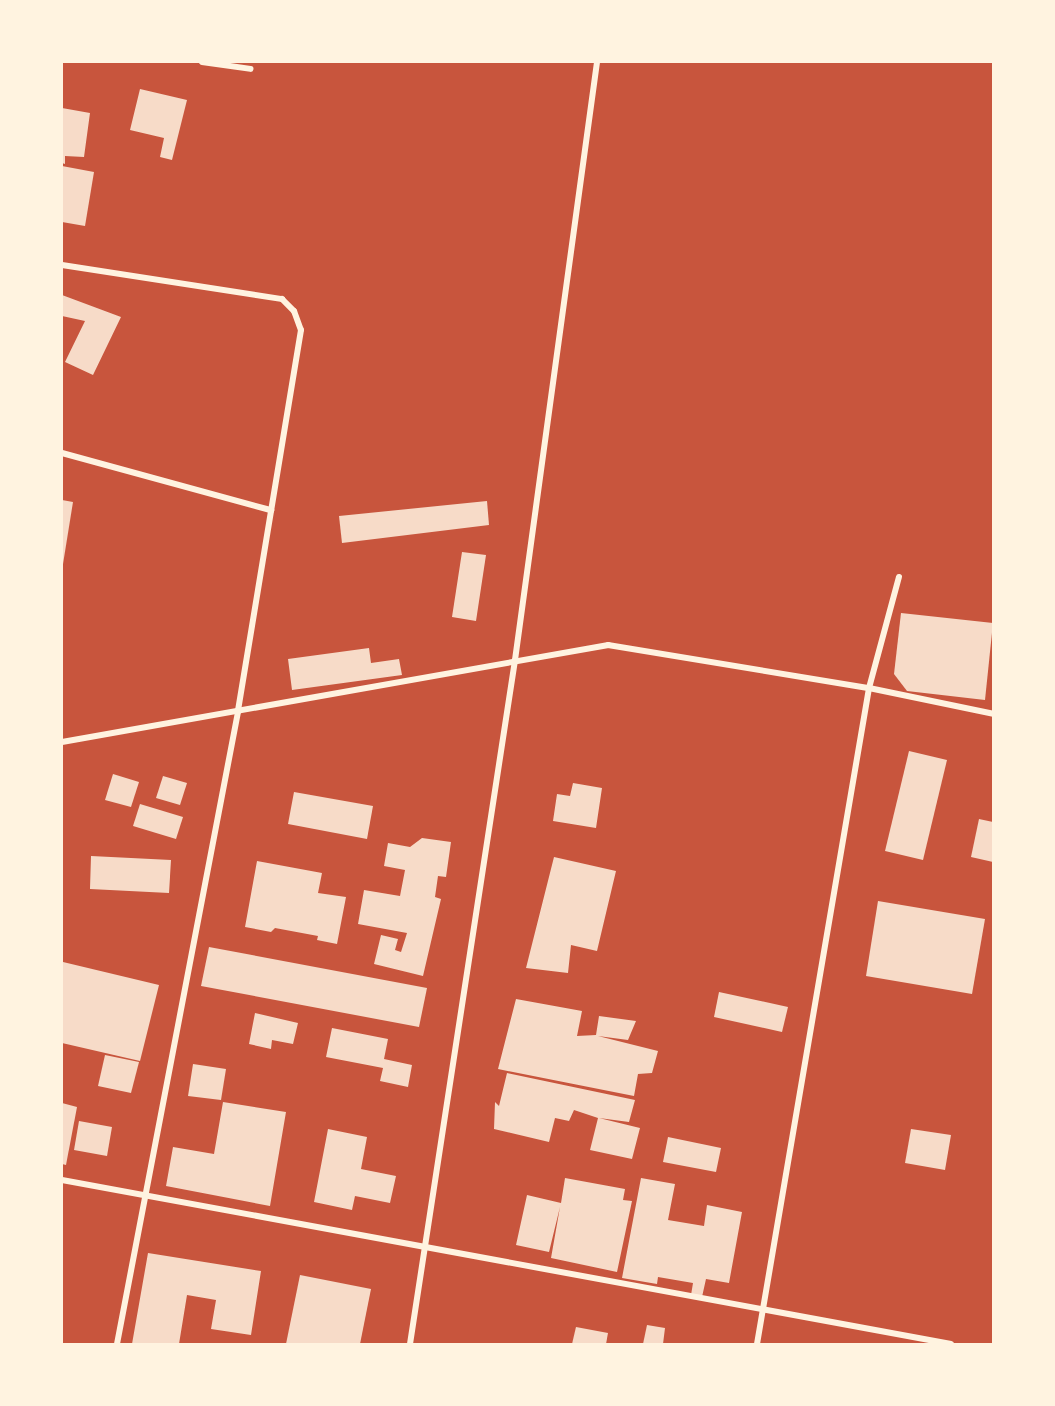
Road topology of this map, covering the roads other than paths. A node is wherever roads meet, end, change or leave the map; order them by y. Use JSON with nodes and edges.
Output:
{"nodes":[{"id":1,"x":202,"y":62,"type":"edge"},
{"id":2,"x":597,"y":62,"type":"edge"},
{"id":3,"x":251,"y":69,"type":"dead end"},
{"id":4,"x":62,"y":265,"type":"edge"},
{"id":5,"x":62,"y":453,"type":"edge"},
{"id":6,"x":271,"y":510,"type":"junction"},
{"id":7,"x":899,"y":577,"type":"dead end"},
{"id":8,"x":515,"y":660,"type":"junction"},
{"id":9,"x":869,"y":688,"type":"junction"},
{"id":10,"x":238,"y":712,"type":"junction"},
{"id":11,"x":993,"y":714,"type":"edge"},
{"id":12,"x":62,"y":742,"type":"edge"},
{"id":13,"x":62,"y":1180,"type":"edge"},
{"id":14,"x":143,"y":1197,"type":"junction"},
{"id":15,"x":426,"y":1249,"type":"junction"},
{"id":16,"x":763,"y":1311,"type":"junction"},
{"id":17,"x":117,"y":1344,"type":"edge"},
{"id":18,"x":410,"y":1344,"type":"edge"},
{"id":19,"x":757,"y":1344,"type":"edge"},
{"id":20,"x":951,"y":1344,"type":"edge"}],
"edges":[{"from":1,"to":3,"type":"street"},
{"from":2,"to":8,"type":"street"},
{"from":4,"to":6,"type":"street"},
{"from":5,"to":6,"type":"street"},
{"from":6,"to":10,"type":"street"},
{"from":7,"to":9,"type":"street"},
{"from":8,"to":9,"type":"street"},
{"from":8,"to":10,"type":"street"},
{"from":8,"to":15,"type":"street"},
{"from":9,"to":11,"type":"street"},
{"from":9,"to":16,"type":"street"},
{"from":10,"to":12,"type":"street"},
{"from":10,"to":14,"type":"street"},
{"from":13,"to":14,"type":"street"},
{"from":14,"to":15,"type":"street"},
{"from":14,"to":17,"type":"street"},
{"from":15,"to":16,"type":"street"},
{"from":15,"to":18,"type":"street"},
{"from":16,"to":19,"type":"street"},
{"from":16,"to":20,"type":"street"}]}
